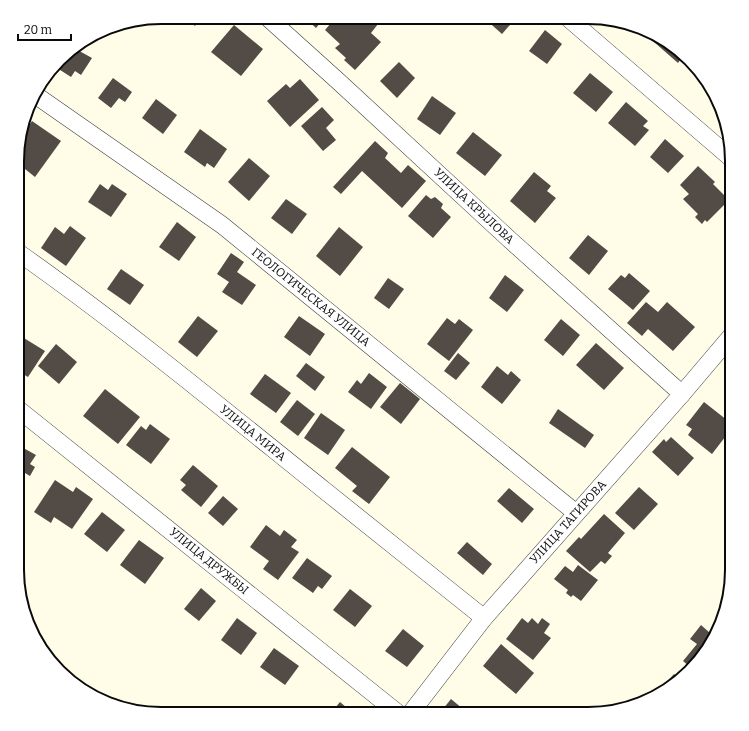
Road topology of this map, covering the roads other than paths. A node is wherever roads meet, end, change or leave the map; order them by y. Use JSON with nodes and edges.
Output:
{"nodes":[{"id":1,"x":275,"y":24,"type":"edge"},
{"id":2,"x":575,"y":24,"type":"edge"},
{"id":3,"x":39,"y":98,"type":"edge"},
{"id":4,"x":725,"y":153,"type":"edge"},
{"id":5,"x":24,"y":256,"type":"edge"},
{"id":6,"x":725,"y":343,"type":"edge"},
{"id":7,"x":682,"y":394,"type":"junction"},
{"id":8,"x":24,"y":414,"type":"edge"},
{"id":9,"x":576,"y":513,"type":"junction"},
{"id":10,"x":484,"y":618,"type":"junction"},
{"id":11,"x":390,"y":707,"type":"edge"},
{"id":12,"x":415,"y":707,"type":"edge"}],
"edges":[{"from":1,"to":7,"type":"street","name":"УЛИЦА КРЫЛОВА"},
{"from":2,"to":4,"type":"street"},
{"from":3,"to":9,"type":"street","name":"ГЕОЛОГИЧЕСКАЯ УЛИЦА"},
{"from":5,"to":10,"type":"street","name":"УЛИЦА МИРА"},
{"from":6,"to":7,"type":"street","name":"УЛИЦА ТАГИРОВА"},
{"from":7,"to":9,"type":"street","name":"УЛИЦА ТАГИРОВА"},
{"from":8,"to":11,"type":"street","name":"УЛИЦА ДРУЖБЫ"},
{"from":9,"to":10,"type":"street","name":"УЛИЦА ТАГИРОВА"},
{"from":10,"to":12,"type":"street","name":"УЛИЦА ТАГИРОВА"}]}
